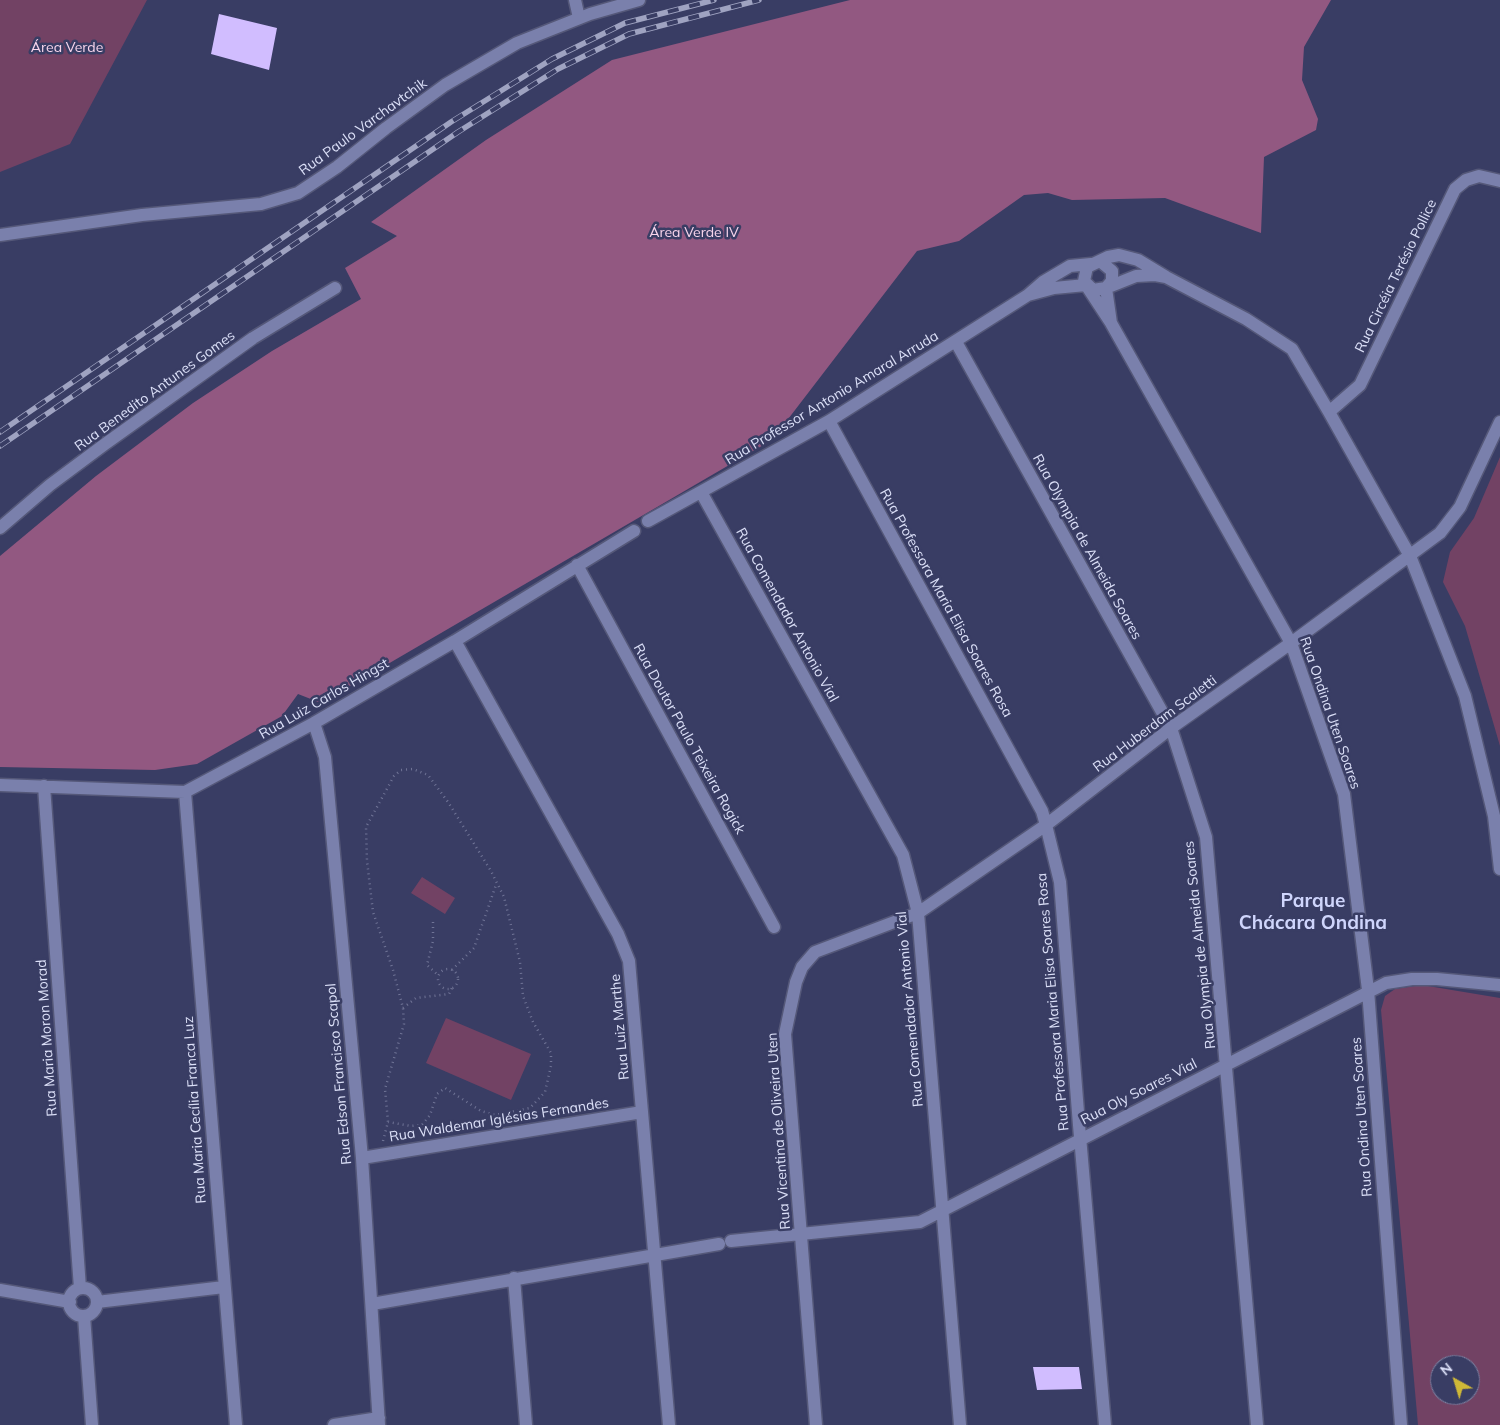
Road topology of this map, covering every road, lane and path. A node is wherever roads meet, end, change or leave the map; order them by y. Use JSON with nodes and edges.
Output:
{"nodes":[{"id":1,"x":575,"y":0,"type":"edge"},
{"id":2,"x":639,"y":0,"type":"edge"},
{"id":3,"x":578,"y":18,"type":"junction"},
{"id":4,"x":1500,"y":182,"type":"edge"},
{"id":5,"x":0,"y":235,"type":"edge"},
{"id":6,"x":1096,"y":263,"type":"junction"},
{"id":7,"x":1166,"y":277,"type":"junction"},
{"id":8,"x":1086,"y":285,"type":"junction"},
{"id":9,"x":335,"y":288,"type":"dead end"},
{"id":10,"x":1106,"y":288,"type":"junction"},
{"id":11,"x":1028,"y":296,"type":"junction"},
{"id":12,"x":1111,"y":324,"type":"junction"},
{"id":13,"x":956,"y":342,"type":"junction"},
{"id":14,"x":1329,"y":412,"type":"junction"},
{"id":15,"x":829,"y":421,"type":"junction"},
{"id":16,"x":1500,"y":422,"type":"edge"},
{"id":17,"x":701,"y":492,"type":"junction"},
{"id":18,"x":648,"y":522,"type":"dead end"},
{"id":19,"x":0,"y":528,"type":"edge"},
{"id":20,"x":634,"y":531,"type":"dead end"},
{"id":21,"x":1410,"y":556,"type":"junction"},
{"id":22,"x":577,"y":565,"type":"junction"},
{"id":23,"x":455,"y":641,"type":"junction"},
{"id":24,"x":1291,"y":643,"type":"junction"},
{"id":25,"x":314,"y":723,"type":"junction"},
{"id":26,"x":1171,"y":728,"type":"junction"},
{"id":27,"x":0,"y":785,"type":"edge"},
{"id":28,"x":44,"y":786,"type":"junction"},
{"id":29,"x":185,"y":792,"type":"junction"},
{"id":30,"x":1046,"y":826,"type":"junction"},
{"id":31,"x":1500,"y":869,"type":"edge"},
{"id":32,"x":497,"y":883,"type":"junction"},
{"id":33,"x":918,"y":912,"type":"junction"},
{"id":34,"x":433,"y":922,"type":"dead end"},
{"id":35,"x":774,"y":927,"type":"dead end"},
{"id":36,"x":452,"y":970,"type":"junction"},
{"id":37,"x":438,"y":976,"type":"junction"},
{"id":38,"x":1500,"y":984,"type":"edge"},
{"id":39,"x":452,"y":988,"type":"junction"},
{"id":40,"x":1368,"y":990,"type":"junction"},
{"id":41,"x":403,"y":1008,"type":"junction"},
{"id":42,"x":1227,"y":1065,"type":"junction"},
{"id":43,"x":642,"y":1112,"type":"junction"},
{"id":44,"x":388,"y":1122,"type":"junction"},
{"id":45,"x":1080,"y":1138,"type":"junction"},
{"id":46,"x":380,"y":1155,"type":"junction"},
{"id":47,"x":362,"y":1158,"type":"junction"},
{"id":48,"x":943,"y":1210,"type":"junction"},
{"id":49,"x":801,"y":1235,"type":"junction"},
{"id":50,"x":655,"y":1254,"type":"junction"},
{"id":51,"x":514,"y":1278,"type":"junction"},
{"id":52,"x":224,"y":1287,"type":"junction"},
{"id":53,"x":80,"y":1288,"type":"junction"},
{"id":54,"x":0,"y":1290,"type":"edge"},
{"id":55,"x":70,"y":1302,"type":"junction"},
{"id":56,"x":97,"y":1302,"type":"junction"},
{"id":57,"x":372,"y":1304,"type":"junction"},
{"id":58,"x":84,"y":1316,"type":"junction"},
{"id":59,"x":379,"y":1421,"type":"edge"},
{"id":60,"x":92,"y":1425,"type":"edge"},
{"id":61,"x":236,"y":1425,"type":"edge"},
{"id":62,"x":334,"y":1425,"type":"edge"},
{"id":63,"x":526,"y":1425,"type":"edge"},
{"id":64,"x":669,"y":1425,"type":"edge"},
{"id":65,"x":816,"y":1425,"type":"edge"},
{"id":66,"x":960,"y":1425,"type":"edge"},
{"id":67,"x":1105,"y":1425,"type":"edge"},
{"id":68,"x":1258,"y":1425,"type":"edge"},
{"id":69,"x":1401,"y":1425,"type":"edge"}],
"edges":[{"from":1,"to":3,"type":"street"},
{"from":2,"to":3,"type":"street","name":"Rua Paulo Varchavtchik"},
{"from":3,"to":5,"type":"street","name":"Rua Paulo Varchavtchik"},
{"from":4,"to":14,"type":"street","name":"Rua Circéia Terésio Pollice"},
{"from":6,"to":7,"type":"street"},
{"from":6,"to":8,"type":"street"},
{"from":6,"to":10,"type":"street"},
{"from":6,"to":11,"type":"street"},
{"from":7,"to":10,"type":"street"},
{"from":7,"to":14,"type":"street"},
{"from":8,"to":10,"type":"street"},
{"from":8,"to":11,"type":"street"},
{"from":8,"to":12,"type":"street","name":"Rua Ondina Uten Soares"},
{"from":9,"to":19,"type":"street","name":"Rua Benedito Antunes Gomes"},
{"from":10,"to":12,"type":"street"},
{"from":11,"to":13,"type":"street","name":"Rua Professor Antonio Amaral Arruda"},
{"from":12,"to":24,"type":"street","name":"Rua Ondina Uten Soares"},
{"from":13,"to":15,"type":"street","name":"Rua Professor Antonio Amaral Arruda"},
{"from":13,"to":26,"type":"street","name":"Rua Olympia de Almeida Soares"},
{"from":14,"to":21,"type":"street"},
{"from":15,"to":17,"type":"street","name":"Rua Professor Antonio Amaral Arruda"},
{"from":15,"to":30,"type":"street","name":"Rua Professora Maria Elisa Soares Rosa"},
{"from":16,"to":21,"type":"street"},
{"from":17,"to":18,"type":"street","name":"Rua Professor Antonio Amaral Arruda"},
{"from":17,"to":33,"type":"street","name":"Rua Comendador Antonio Vial"},
{"from":20,"to":22,"type":"street","name":"Rua Luiz Carlos Hingst"},
{"from":21,"to":24,"type":"street","name":"Rua Huberdam Scaletti"},
{"from":21,"to":31,"type":"street"},
{"from":22,"to":23,"type":"street","name":"Rua Luiz Carlos Hingst"},
{"from":22,"to":35,"type":"street","name":"Rua Doutor Paulo Teixeira Rogick"},
{"from":23,"to":25,"type":"street","name":"Rua Luiz Carlos Hingst"},
{"from":23,"to":43,"type":"street","name":"Rua Luiz Marthe"},
{"from":24,"to":26,"type":"street","name":"Rua Huberdam Scaletti"},
{"from":24,"to":40,"type":"street","name":"Rua Ondina Uten Soares"},
{"from":25,"to":29,"type":"street","name":"Rua Luiz Carlos Hingst"},
{"from":25,"to":47,"type":"street","name":"Rua Edson Francisco Scapol"},
{"from":26,"to":30,"type":"street","name":"Rua Huberdam Scaletti"},
{"from":26,"to":42,"type":"street","name":"Rua Olympia de Almeida Soares"},
{"from":27,"to":28,"type":"street"},
{"from":28,"to":29,"type":"street"},
{"from":28,"to":53,"type":"street","name":"Rua Maria Moron Morad"},
{"from":29,"to":52,"type":"street","name":"Rua Maria Cecília Franca Luz"},
{"from":30,"to":33,"type":"street","name":"Rua Huberdam Scaletti"},
{"from":30,"to":45,"type":"street","name":"Rua Professora Maria Elisa Soares Rosa"},
{"from":32,"to":36,"type":"path"},
{"from":32,"to":41,"type":"path"},
{"from":32,"to":44,"type":"path"},
{"from":33,"to":48,"type":"street","name":"Rua Comendador Antonio Vial"},
{"from":33,"to":49,"type":"street","name":"Rua Vicentina de Oliveira Uten"},
{"from":34,"to":37,"type":"path"},
{"from":36,"to":37,"type":"path"},
{"from":36,"to":39,"type":"path"},
{"from":37,"to":39,"type":"path"},
{"from":38,"to":40,"type":"street","name":"Rua Oly Soares Vial"},
{"from":39,"to":41,"type":"path"},
{"from":40,"to":42,"type":"street","name":"Rua Oly Soares Vial"},
{"from":40,"to":69,"type":"street","name":"Rua Ondina Uten Soares"},
{"from":41,"to":44,"type":"path"},
{"from":42,"to":45,"type":"street","name":"Rua Oly Soares Vial"},
{"from":42,"to":68,"type":"street","name":"Rua Olympia de Almeida Soares"},
{"from":43,"to":46,"type":"street","name":"Rua Waldemar Iglésias Fernandes"},
{"from":43,"to":50,"type":"street","name":"Rua Luiz Marthe"},
{"from":44,"to":46,"type":"path"},
{"from":45,"to":48,"type":"street","name":"Rua Oly Soares Vial"},
{"from":45,"to":67,"type":"street","name":"Rua Professora Maria Elisa Soares Rosa"},
{"from":46,"to":47,"type":"street","name":"Rua Waldemar Iglésias Fernandes"},
{"from":47,"to":57,"type":"street","name":"Rua Edson Francisco Scapol"},
{"from":48,"to":49,"type":"street","name":"Rua Oly Soares Vial"},
{"from":48,"to":66,"type":"street","name":"Rua Comendador Antonio Vial"},
{"from":49,"to":50,"type":"street","name":"Rua Oly Soares Vial"},
{"from":49,"to":65,"type":"street","name":"Rua Vicentina de Oliveira Uten"},
{"from":50,"to":51,"type":"street","name":"Rua Oly Soares Vial"},
{"from":50,"to":64,"type":"street","name":"Rua Luiz Marthe"},
{"from":51,"to":57,"type":"street","name":"Rua Oly Soares Vial"},
{"from":51,"to":63,"type":"street"},
{"from":52,"to":56,"type":"street"},
{"from":52,"to":61,"type":"street","name":"Rua Maria Cecília Franca Luz"},
{"from":53,"to":55,"type":"street"},
{"from":53,"to":56,"type":"street"},
{"from":54,"to":55,"type":"street"},
{"from":55,"to":58,"type":"street"},
{"from":56,"to":58,"type":"street"},
{"from":57,"to":59,"type":"street","name":"Rua Edson Francisco Scapol"},
{"from":58,"to":60,"type":"street"},
{"from":59,"to":62,"type":"street"}]}
